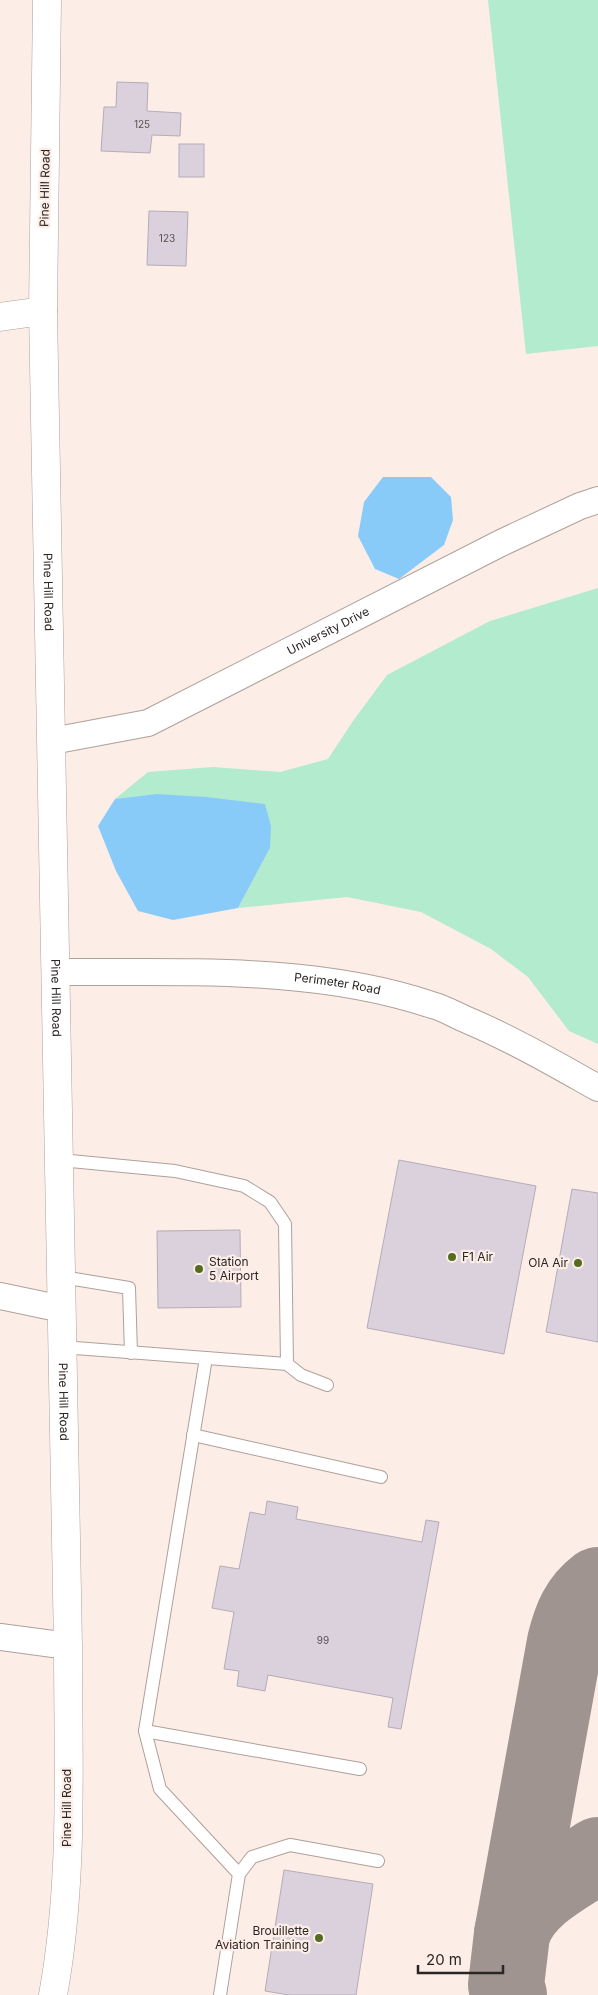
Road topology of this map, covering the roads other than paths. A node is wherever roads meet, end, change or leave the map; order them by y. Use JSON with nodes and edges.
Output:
{"nodes":[{"id":1,"x":47,"y":0,"type":"edge"},
{"id":2,"x":43,"y":311,"type":"junction"},
{"id":3,"x":0,"y":317,"type":"edge"},
{"id":4,"x":598,"y":500,"type":"edge"},
{"id":5,"x":52,"y":741,"type":"junction"},
{"id":6,"x":56,"y":972,"type":"junction"},
{"id":7,"x":598,"y":1088,"type":"edge"},
{"id":8,"x":60,"y":1160,"type":"junction"},
{"id":9,"x":62,"y":1277,"type":"junction"},
{"id":10,"x":0,"y":1296,"type":"edge"},
{"id":11,"x":62,"y":1309,"type":"junction"},
{"id":12,"x":62,"y":1347,"type":"junction"},
{"id":13,"x":131,"y":1353,"type":"junction"},
{"id":14,"x":206,"y":1358,"type":"junction"},
{"id":15,"x":287,"y":1364,"type":"junction"},
{"id":16,"x":327,"y":1384,"type":"dead end"},
{"id":17,"x":193,"y":1435,"type":"junction"},
{"id":18,"x":381,"y":1478,"type":"dead end"},
{"id":19,"x":0,"y":1637,"type":"edge"},
{"id":20,"x":68,"y":1646,"type":"junction"},
{"id":21,"x":145,"y":1731,"type":"junction"},
{"id":22,"x":360,"y":1769,"type":"dead end"},
{"id":23,"x":378,"y":1861,"type":"dead end"},
{"id":24,"x":239,"y":1874,"type":"junction"},
{"id":25,"x":52,"y":1995,"type":"edge"},
{"id":26,"x":220,"y":1995,"type":"edge"}],
"edges":[{"from":1,"to":2,"type":"street","name":"Pine Hill Road"},
{"from":2,"to":3,"type":"street"},
{"from":2,"to":5,"type":"street","name":"Pine Hill Road"},
{"from":4,"to":5,"type":"street","name":"University Drive"},
{"from":5,"to":6,"type":"street","name":"Pine Hill Road"},
{"from":6,"to":7,"type":"street","name":"Perimeter Road"},
{"from":6,"to":8,"type":"street","name":"Pine Hill Road"},
{"from":8,"to":9,"type":"street","name":"Pine Hill Road"},
{"from":8,"to":15,"type":"lane"},
{"from":9,"to":11,"type":"street","name":"Pine Hill Road"},
{"from":9,"to":13,"type":"lane"},
{"from":10,"to":11,"type":"street"},
{"from":11,"to":12,"type":"street","name":"Pine Hill Road"},
{"from":12,"to":13,"type":"lane"},
{"from":12,"to":20,"type":"street","name":"Pine Hill Road"},
{"from":13,"to":14,"type":"lane"},
{"from":14,"to":15,"type":"lane"},
{"from":14,"to":17,"type":"lane"},
{"from":15,"to":16,"type":"lane"},
{"from":17,"to":18,"type":"lane"},
{"from":17,"to":21,"type":"lane"},
{"from":19,"to":20,"type":"street"},
{"from":20,"to":25,"type":"street","name":"Pine Hill Road"},
{"from":21,"to":22,"type":"lane"},
{"from":21,"to":24,"type":"lane"},
{"from":23,"to":24,"type":"lane"},
{"from":24,"to":26,"type":"lane"}]}
